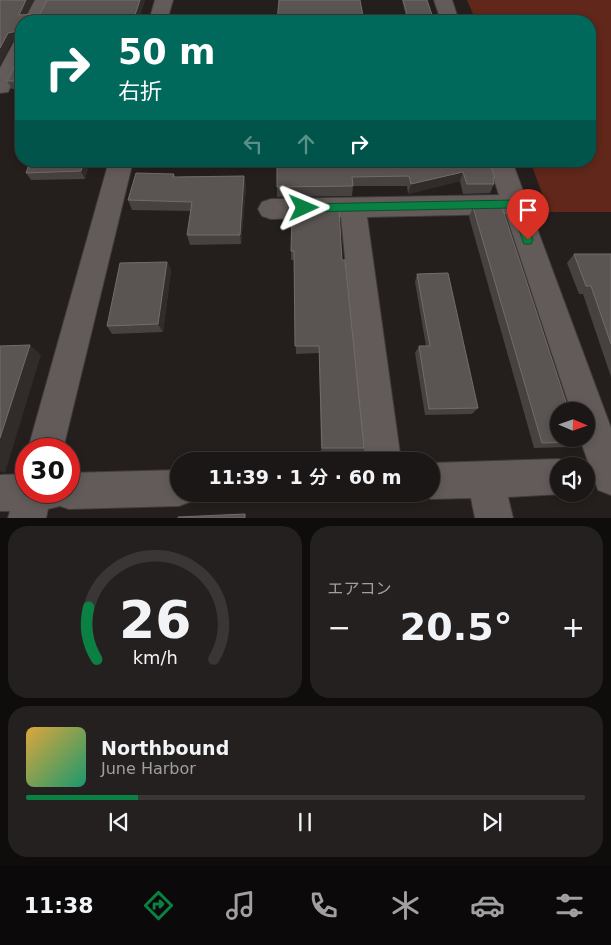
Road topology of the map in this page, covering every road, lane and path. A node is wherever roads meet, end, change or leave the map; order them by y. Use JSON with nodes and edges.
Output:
{"nodes":[{"id":1,"x":44,"y":0,"type":"edge"},
{"id":2,"x":164,"y":0,"type":"edge"},
{"id":3,"x":443,"y":0,"type":"edge"},
{"id":4,"x":36,"y":15,"type":"edge"},
{"id":5,"x":160,"y":15,"type":"edge"},
{"id":6,"x":448,"y":15,"type":"edge"},
{"id":7,"x":15,"y":58,"type":"edge"},
{"id":8,"x":1,"y":87,"type":"edge"},
{"id":9,"x":119,"y":167,"type":"edge"},
{"id":10,"x":502,"y":167,"type":"edge"},
{"id":11,"x":515,"y":204,"type":"junction"},
{"id":12,"x":353,"y":207,"type":"junction"},
{"id":13,"x":271,"y":209,"type":"dead end"},
{"id":14,"x":48,"y":438,"type":"edge"},
{"id":15,"x":382,"y":452,"type":"edge"},
{"id":16,"x":611,"y":476,"type":"edge"},
{"id":17,"x":595,"y":477,"type":"edge"},
{"id":18,"x":550,"y":478,"type":"edge"},
{"id":19,"x":486,"y":480,"type":"junction"},
{"id":20,"x":440,"y":481,"type":"edge"},
{"id":21,"x":170,"y":488,"type":"edge"},
{"id":22,"x":80,"y":491,"type":"edge"},
{"id":23,"x":0,"y":493,"type":"edge"},
{"id":24,"x":15,"y":493,"type":"edge"},
{"id":25,"x":31,"y":503,"type":"edge"},
{"id":26,"x":27,"y":518,"type":"edge"},
{"id":27,"x":494,"y":518,"type":"edge"}],
"edges":[{"from":1,"to":4,"type":"street"},
{"from":2,"to":5,"type":"street"},
{"from":3,"to":6,"type":"street"},
{"from":7,"to":8,"type":"street"},
{"from":9,"to":14,"type":"street"},
{"from":10,"to":11,"type":"street"},
{"from":11,"to":12,"type":"street"},
{"from":11,"to":16,"type":"street"},
{"from":12,"to":13,"type":"street"},
{"from":12,"to":15,"type":"street"},
{"from":16,"to":17,"type":"street"},
{"from":18,"to":19,"type":"street"},
{"from":19,"to":20,"type":"street"},
{"from":19,"to":27,"type":"street"},
{"from":21,"to":22,"type":"street"},
{"from":23,"to":24,"type":"street"},
{"from":25,"to":26,"type":"street"}]}
